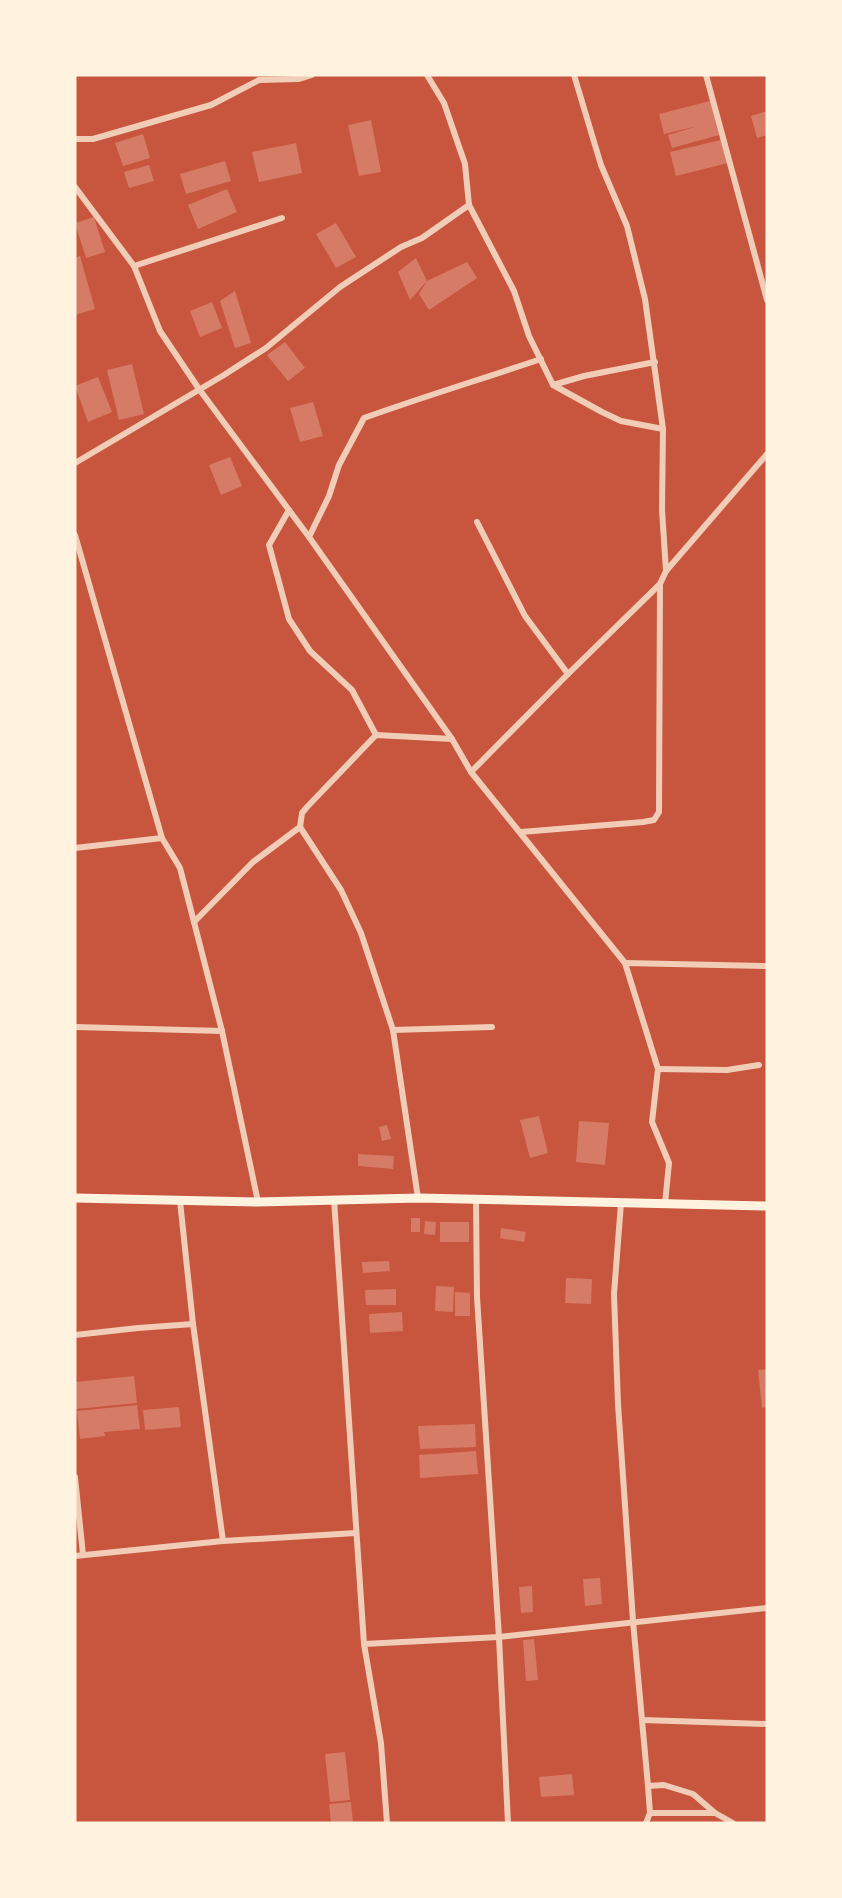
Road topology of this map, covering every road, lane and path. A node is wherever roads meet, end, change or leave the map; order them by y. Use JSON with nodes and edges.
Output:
{"nodes":[{"id":1,"x":312,"y":75,"type":"edge"},
{"id":2,"x":427,"y":75,"type":"edge"},
{"id":3,"x":574,"y":75,"type":"edge"},
{"id":4,"x":706,"y":75,"type":"edge"},
{"id":5,"x":75,"y":139,"type":"edge"},
{"id":6,"x":75,"y":187,"type":"edge"},
{"id":7,"x":469,"y":205,"type":"junction"},
{"id":8,"x":282,"y":218,"type":"dead end"},
{"id":9,"x":134,"y":266,"type":"junction"},
{"id":10,"x":767,"y":300,"type":"edge"},
{"id":11,"x":541,"y":359,"type":"junction"},
{"id":12,"x":655,"y":362,"type":"junction"},
{"id":13,"x":553,"y":385,"type":"junction"},
{"id":14,"x":200,"y":389,"type":"junction"},
{"id":15,"x":663,"y":429,"type":"junction"},
{"id":16,"x":767,"y":454,"type":"edge"},
{"id":17,"x":75,"y":463,"type":"edge"},
{"id":18,"x":289,"y":510,"type":"junction"},
{"id":19,"x":477,"y":522,"type":"dead end"},
{"id":20,"x":75,"y":535,"type":"edge"},
{"id":21,"x":309,"y":537,"type":"junction"},
{"id":22,"x":666,"y":571,"type":"junction"},
{"id":23,"x":660,"y":584,"type":"junction"},
{"id":24,"x":568,"y":674,"type":"junction"},
{"id":25,"x":376,"y":735,"type":"junction"},
{"id":26,"x":452,"y":739,"type":"junction"},
{"id":27,"x":471,"y":772,"type":"junction"},
{"id":28,"x":300,"y":827,"type":"junction"},
{"id":29,"x":521,"y":832,"type":"junction"},
{"id":30,"x":162,"y":838,"type":"junction"},
{"id":31,"x":75,"y":848,"type":"edge"},
{"id":32,"x":194,"y":922,"type":"junction"},
{"id":33,"x":625,"y":963,"type":"junction"},
{"id":34,"x":767,"y":966,"type":"edge"},
{"id":35,"x":75,"y":1027,"type":"edge"},
{"id":36,"x":492,"y":1027,"type":"dead end"},
{"id":37,"x":393,"y":1030,"type":"junction"},
{"id":38,"x":222,"y":1031,"type":"junction"},
{"id":39,"x":759,"y":1065,"type":"dead end"},
{"id":40,"x":658,"y":1069,"type":"junction"},
{"id":41,"x":75,"y":1198,"type":"edge"},
{"id":42,"x":418,"y":1198,"type":"junction"},
{"id":43,"x":334,"y":1199,"type":"junction"},
{"id":44,"x":476,"y":1199,"type":"junction"},
{"id":45,"x":180,"y":1201,"type":"junction"},
{"id":46,"x":258,"y":1202,"type":"junction"},
{"id":47,"x":621,"y":1203,"type":"junction"},
{"id":48,"x":665,"y":1204,"type":"junction"},
{"id":49,"x":767,"y":1206,"type":"edge"},
{"id":50,"x":193,"y":1324,"type":"junction"},
{"id":51,"x":75,"y":1335,"type":"edge"},
{"id":52,"x":75,"y":1477,"type":"edge"},
{"id":53,"x":356,"y":1533,"type":"junction"},
{"id":54,"x":223,"y":1541,"type":"junction"},
{"id":55,"x":83,"y":1555,"type":"junction"},
{"id":56,"x":75,"y":1556,"type":"edge"},
{"id":57,"x":767,"y":1608,"type":"edge"},
{"id":58,"x":633,"y":1622,"type":"junction"},
{"id":59,"x":499,"y":1637,"type":"junction"},
{"id":60,"x":364,"y":1644,"type":"junction"},
{"id":61,"x":642,"y":1720,"type":"junction"},
{"id":62,"x":767,"y":1724,"type":"edge"},
{"id":63,"x":648,"y":1786,"type":"junction"},
{"id":64,"x":650,"y":1813,"type":"junction"},
{"id":65,"x":715,"y":1813,"type":"junction"},
{"id":66,"x":387,"y":1823,"type":"edge"},
{"id":67,"x":508,"y":1823,"type":"edge"},
{"id":68,"x":646,"y":1823,"type":"edge"},
{"id":69,"x":733,"y":1823,"type":"edge"}],
"edges":[{"from":1,"to":5,"type":"street"},
{"from":2,"to":7,"type":"street"},
{"from":3,"to":12,"type":"street"},
{"from":4,"to":10,"type":"street"},
{"from":6,"to":9,"type":"street"},
{"from":7,"to":11,"type":"street"},
{"from":7,"to":14,"type":"street"},
{"from":8,"to":9,"type":"street"},
{"from":9,"to":14,"type":"street"},
{"from":11,"to":13,"type":"street"},
{"from":11,"to":21,"type":"street"},
{"from":12,"to":13,"type":"street"},
{"from":12,"to":15,"type":"street"},
{"from":13,"to":15,"type":"street"},
{"from":14,"to":17,"type":"street"},
{"from":14,"to":18,"type":"street"},
{"from":15,"to":22,"type":"street"},
{"from":16,"to":22,"type":"street"},
{"from":18,"to":21,"type":"street"},
{"from":18,"to":25,"type":"street"},
{"from":19,"to":24,"type":"street"},
{"from":20,"to":30,"type":"street"},
{"from":21,"to":26,"type":"street"},
{"from":22,"to":23,"type":"street"},
{"from":23,"to":24,"type":"street"},
{"from":23,"to":29,"type":"street"},
{"from":24,"to":27,"type":"street"},
{"from":25,"to":26,"type":"street"},
{"from":25,"to":28,"type":"street"},
{"from":26,"to":27,"type":"street"},
{"from":27,"to":29,"type":"street"},
{"from":28,"to":32,"type":"street"},
{"from":28,"to":37,"type":"street"},
{"from":29,"to":33,"type":"street"},
{"from":30,"to":31,"type":"street"},
{"from":30,"to":32,"type":"street"},
{"from":32,"to":38,"type":"street"},
{"from":33,"to":34,"type":"street"},
{"from":33,"to":40,"type":"street"},
{"from":35,"to":38,"type":"street"},
{"from":36,"to":37,"type":"street"},
{"from":37,"to":42,"type":"street"},
{"from":38,"to":46,"type":"street"},
{"from":39,"to":40,"type":"street"},
{"from":40,"to":48,"type":"street"},
{"from":41,"to":45,"type":"main road"},
{"from":42,"to":43,"type":"main road"},
{"from":42,"to":44,"type":"main road"},
{"from":43,"to":46,"type":"main road"},
{"from":43,"to":53,"type":"street"},
{"from":44,"to":47,"type":"main road"},
{"from":44,"to":59,"type":"street"},
{"from":45,"to":46,"type":"main road"},
{"from":45,"to":50,"type":"street"},
{"from":47,"to":48,"type":"main road"},
{"from":47,"to":58,"type":"street"},
{"from":48,"to":49,"type":"main road"},
{"from":50,"to":51,"type":"street"},
{"from":50,"to":54,"type":"street"},
{"from":52,"to":55,"type":"street"},
{"from":53,"to":54,"type":"street"},
{"from":53,"to":60,"type":"street"},
{"from":54,"to":55,"type":"street"},
{"from":55,"to":56,"type":"street"},
{"from":57,"to":58,"type":"street"},
{"from":58,"to":59,"type":"street"},
{"from":58,"to":61,"type":"street"},
{"from":59,"to":60,"type":"street"},
{"from":59,"to":67,"type":"street"},
{"from":60,"to":66,"type":"street"},
{"from":61,"to":62,"type":"street"},
{"from":61,"to":63,"type":"street"},
{"from":63,"to":64,"type":"street"},
{"from":63,"to":65,"type":"street"},
{"from":64,"to":65,"type":"street"},
{"from":64,"to":68,"type":"street"},
{"from":65,"to":69,"type":"street"}]}
